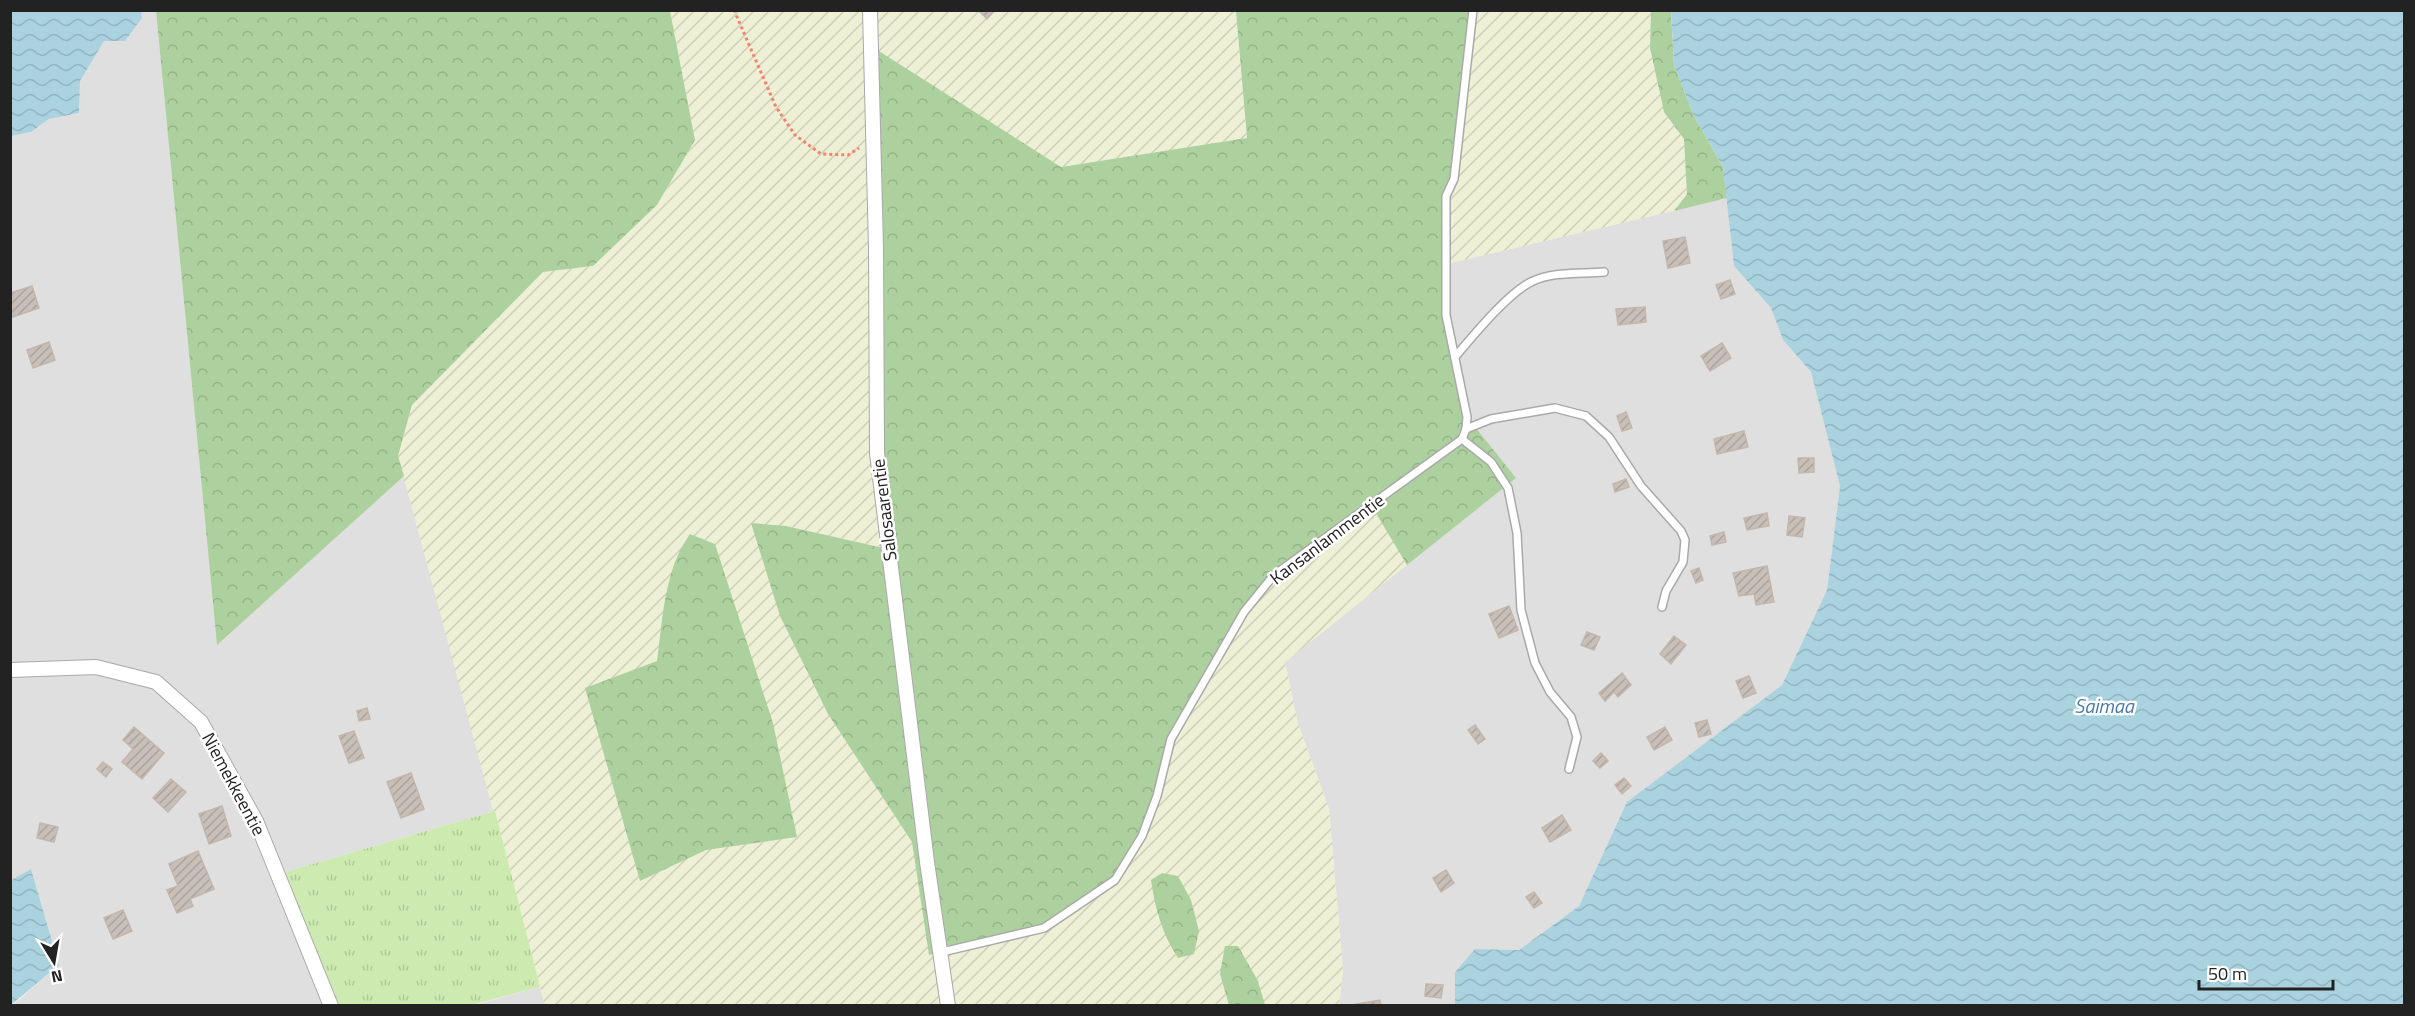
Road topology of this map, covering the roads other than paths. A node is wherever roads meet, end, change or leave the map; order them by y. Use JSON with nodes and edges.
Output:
{"nodes":[{"id":1,"x":870,"y":10,"type":"edge"},
{"id":2,"x":1473,"y":10,"type":"edge"},
{"id":3,"x":1604,"y":273,"type":"dead end"},
{"id":4,"x":1455,"y":357,"type":"junction"},
{"id":5,"x":1466,"y":429,"type":"junction"},
{"id":6,"x":1462,"y":439,"type":"junction"},
{"id":7,"x":1662,"y":607,"type":"dead end"},
{"id":8,"x":10,"y":670,"type":"edge"},
{"id":9,"x":1569,"y":769,"type":"dead end"},
{"id":10,"x":942,"y":952,"type":"junction"},
{"id":11,"x":331,"y":1005,"type":"edge"},
{"id":12,"x":948,"y":1005,"type":"edge"}],
"edges":[{"from":1,"to":10,"type":"street","name":"Salosaarentie"},
{"from":2,"to":4,"type":"lane"},
{"from":3,"to":4,"type":"lane"},
{"from":4,"to":5,"type":"lane"},
{"from":5,"to":6,"type":"lane"},
{"from":5,"to":7,"type":"lane"},
{"from":6,"to":9,"type":"lane"},
{"from":6,"to":10,"type":"lane","name":"Kansanlammentie"},
{"from":8,"to":11,"type":"street","name":"Niemekkeentie"},
{"from":10,"to":12,"type":"street","name":"Salosaarentie"}]}
